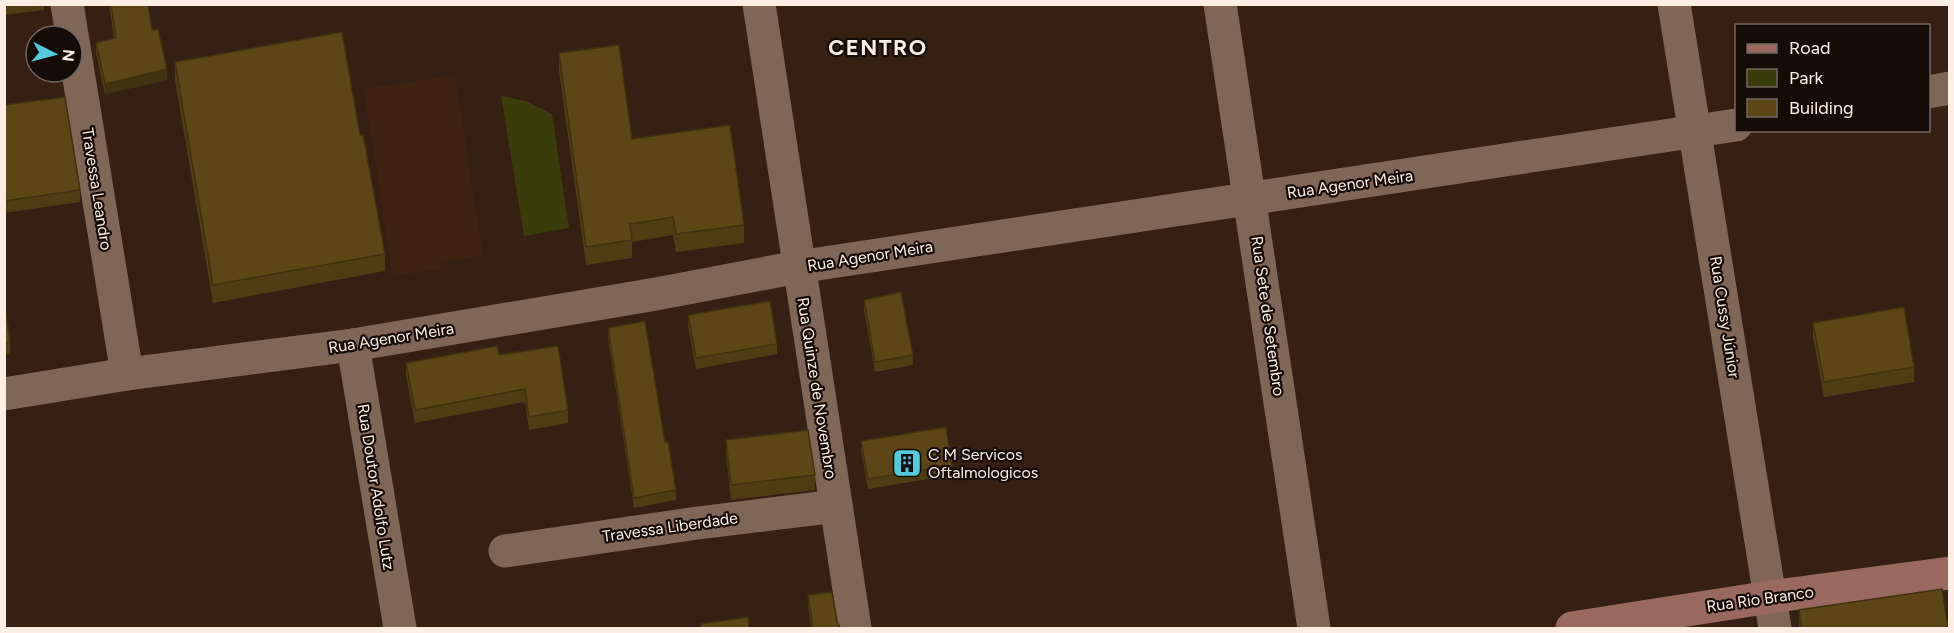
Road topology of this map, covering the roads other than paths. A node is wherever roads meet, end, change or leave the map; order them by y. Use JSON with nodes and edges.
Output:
{"nodes":[{"id":1,"x":67,"y":4,"type":"edge"},
{"id":2,"x":759,"y":4,"type":"edge"},
{"id":3,"x":1220,"y":4,"type":"edge"},
{"id":4,"x":1674,"y":4,"type":"edge"},
{"id":5,"x":1950,"y":88,"type":"edge"},
{"id":6,"x":1930,"y":92,"type":"edge"},
{"id":7,"x":1735,"y":125,"type":"edge"},
{"id":8,"x":1695,"y":133,"type":"junction"},
{"id":9,"x":1250,"y":199,"type":"junction"},
{"id":10,"x":798,"y":267,"type":"junction"},
{"id":11,"x":353,"y":345,"type":"junction"},
{"id":12,"x":127,"y":374,"type":"junction"},
{"id":13,"x":4,"y":394,"type":"edge"},
{"id":14,"x":836,"y":506,"type":"junction"},
{"id":15,"x":505,"y":551,"type":"dead end"},
{"id":16,"x":1950,"y":573,"type":"edge"},
{"id":17,"x":1773,"y":613,"type":"edge"},
{"id":18,"x":400,"y":628,"type":"edge"},
{"id":19,"x":855,"y":628,"type":"edge"},
{"id":20,"x":1314,"y":628,"type":"edge"},
{"id":21,"x":1572,"y":628,"type":"edge"}],
"edges":[{"from":1,"to":12,"type":"street","name":"Travessa Leandro"},
{"from":2,"to":10,"type":"street","name":"Rua Quinze de Novembro"},
{"from":3,"to":9,"type":"street","name":"Rua Sete de Setembro"},
{"from":4,"to":8,"type":"street","name":"Rua Cussy Júnior"},
{"from":5,"to":6,"type":"street"},
{"from":7,"to":8,"type":"street","name":"Rua Agenor Meira"},
{"from":8,"to":9,"type":"street","name":"Rua Agenor Meira"},
{"from":8,"to":17,"type":"street","name":"Rua Cussy Júnior"},
{"from":9,"to":10,"type":"street","name":"Rua Agenor Meira"},
{"from":9,"to":20,"type":"street","name":"Rua Sete de Setembro"},
{"from":10,"to":11,"type":"street","name":"Rua Agenor Meira"},
{"from":10,"to":14,"type":"street","name":"Rua Quinze de Novembro"},
{"from":11,"to":12,"type":"street","name":"Rua Agenor Meira"},
{"from":11,"to":18,"type":"street","name":"Rua Doutor Adolfo Lutz"},
{"from":12,"to":13,"type":"street","name":"Rua Agenor Meira"},
{"from":14,"to":15,"type":"street","name":"Travessa Liberdade"},
{"from":14,"to":19,"type":"street","name":"Rua Quinze de Novembro"},
{"from":16,"to":17,"type":"street","name":"Rua Rio Branco"},
{"from":17,"to":21,"type":"street","name":"Rua Rio Branco"}]}
